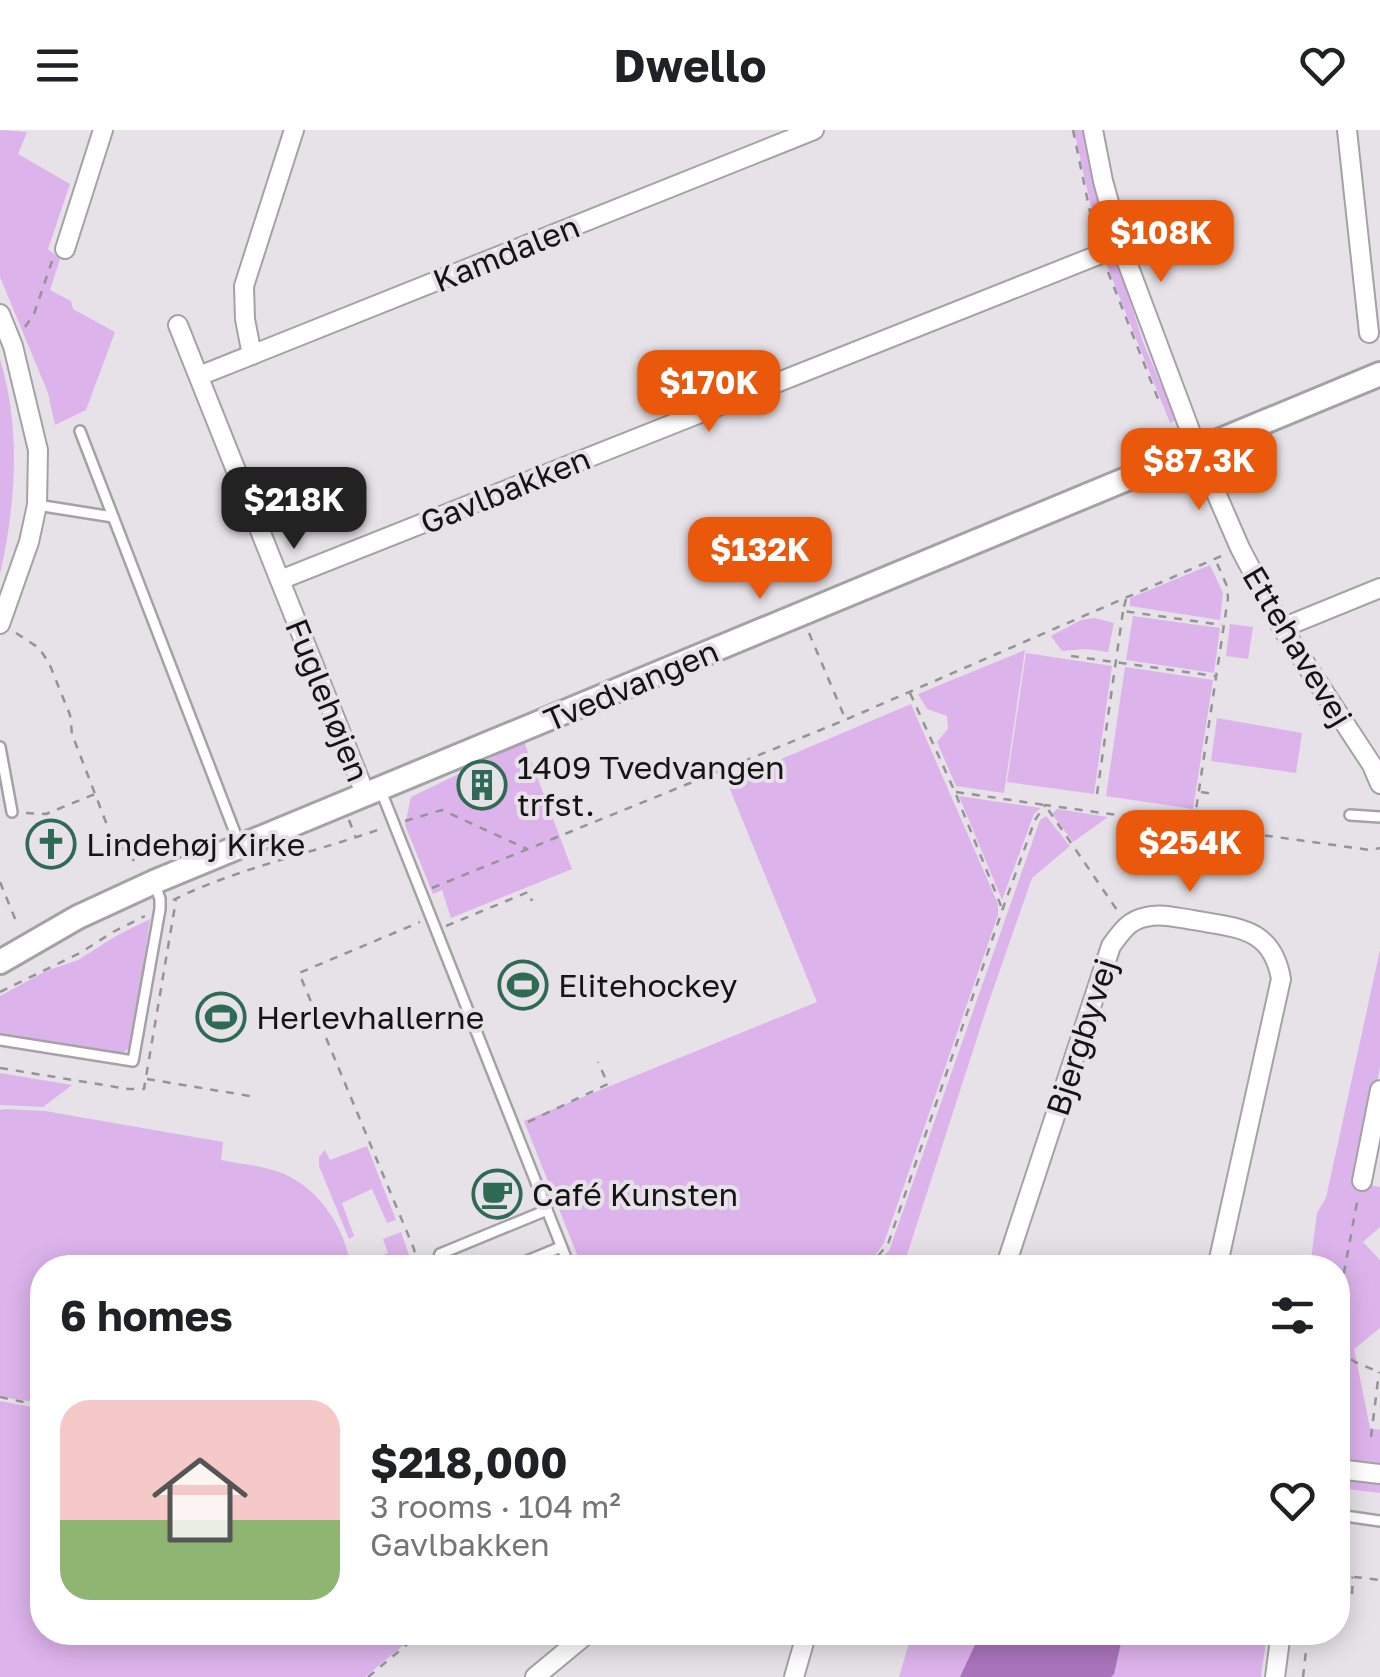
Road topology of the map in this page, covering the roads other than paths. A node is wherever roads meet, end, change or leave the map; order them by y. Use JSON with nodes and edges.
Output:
{"nodes":[{"id":1,"x":103,"y":130,"type":"edge"},
{"id":2,"x":294,"y":130,"type":"edge"},
{"id":3,"x":814,"y":130,"type":"edge"},
{"id":4,"x":1093,"y":130,"type":"edge"},
{"id":5,"x":1347,"y":130,"type":"edge"},
{"id":6,"x":1121,"y":246,"type":"junction"},
{"id":7,"x":66,"y":249,"type":"road end"},
{"id":8,"x":0,"y":314,"type":"edge"},
{"id":9,"x":178,"y":325,"type":"dead end"},
{"id":10,"x":1369,"y":333,"type":"dead end"},
{"id":11,"x":252,"y":355,"type":"junction"},
{"id":12,"x":1380,"y":374,"type":"edge"},
{"id":13,"x":199,"y":376,"type":"junction"},
{"id":14,"x":80,"y":431,"type":"dead end"},
{"id":15,"x":1197,"y":450,"type":"junction"},
{"id":16,"x":37,"y":504,"type":"junction"},
{"id":17,"x":113,"y":518,"type":"junction"},
{"id":18,"x":280,"y":580,"type":"junction"},
{"id":19,"x":1380,"y":588,"type":"edge"},
{"id":20,"x":0,"y":624,"type":"edge"},
{"id":21,"x":1282,"y":628,"type":"junction"},
{"id":22,"x":0,"y":747,"type":"edge"},
{"id":23,"x":1380,"y":784,"type":"edge"},
{"id":24,"x":373,"y":793,"type":"junction"},
{"id":25,"x":12,"y":812,"type":"road end"},
{"id":26,"x":1350,"y":814,"type":"dead end"},
{"id":27,"x":1380,"y":817,"type":"edge"},
{"id":28,"x":240,"y":845,"type":"junction"},
{"id":29,"x":154,"y":882,"type":"junction"},
{"id":30,"x":0,"y":962,"type":"edge"},
{"id":31,"x":0,"y":1040,"type":"edge"},
{"id":32,"x":1380,"y":1090,"type":"edge"},
{"id":33,"x":1362,"y":1181,"type":"road end"},
{"id":34,"x":547,"y":1210,"type":"junction"},
{"id":35,"x":561,"y":1246,"type":"junction"},
{"id":36,"x":440,"y":1255,"type":"edge"},
{"id":37,"x":540,"y":1255,"type":"edge"},
{"id":38,"x":565,"y":1255,"type":"edge"},
{"id":39,"x":1009,"y":1255,"type":"edge"},
{"id":40,"x":1220,"y":1255,"type":"edge"},
{"id":41,"x":1350,"y":1470,"type":"edge"},
{"id":42,"x":1380,"y":1474,"type":"edge"},
{"id":43,"x":1350,"y":1517,"type":"edge"},
{"id":44,"x":1380,"y":1521,"type":"edge"},
{"id":45,"x":574,"y":1645,"type":"edge"},
{"id":46,"x":804,"y":1645,"type":"edge"},
{"id":47,"x":1279,"y":1645,"type":"edge"},
{"id":48,"x":535,"y":1677,"type":"edge"},
{"id":49,"x":794,"y":1677,"type":"edge"},
{"id":50,"x":1275,"y":1677,"type":"edge"}],
"edges":[{"from":1,"to":7,"type":"street"},
{"from":2,"to":11,"type":"street"},
{"from":3,"to":11,"type":"street","name":"Kamdalen"},
{"from":4,"to":6,"type":"street","name":"Ettehavevej"},
{"from":5,"to":10,"type":"street"},
{"from":6,"to":15,"type":"street","name":"Ettehavevej"},
{"from":6,"to":18,"type":"street","name":"Gavlbakken"},
{"from":8,"to":16,"type":"street"},
{"from":9,"to":13,"type":"street","name":"Fuglehøjen"},
{"from":11,"to":13,"type":"street","name":"Kamdalen"},
{"from":12,"to":15,"type":"street","name":"Tvedvangen"},
{"from":13,"to":18,"type":"street","name":"Fuglehøjen"},
{"from":14,"to":17,"type":"lane"},
{"from":15,"to":21,"type":"street","name":"Ettehavevej"},
{"from":15,"to":24,"type":"street","name":"Tvedvangen"},
{"from":16,"to":17,"type":"lane"},
{"from":16,"to":20,"type":"street"},
{"from":17,"to":28,"type":"lane"},
{"from":18,"to":24,"type":"street","name":"Fuglehøjen"},
{"from":19,"to":21,"type":"street"},
{"from":21,"to":23,"type":"street","name":"Ettehavevej"},
{"from":22,"to":25,"type":"lane"},
{"from":24,"to":28,"type":"street","name":"Tvedvangen"},
{"from":24,"to":34,"type":"lane"},
{"from":26,"to":27,"type":"lane"},
{"from":28,"to":29,"type":"street","name":"Tvedvangen"},
{"from":29,"to":30,"type":"street","name":"Tvedvangen"},
{"from":29,"to":31,"type":"lane"},
{"from":32,"to":33,"type":"street"},
{"from":34,"to":35,"type":"lane"},
{"from":34,"to":36,"type":"lane"},
{"from":35,"to":37,"type":"lane"},
{"from":35,"to":38,"type":"lane"},
{"from":39,"to":40,"type":"street","name":"Bjergbyvej"},
{"from":41,"to":42,"type":"street"},
{"from":43,"to":44,"type":"lane"},
{"from":45,"to":48,"type":"street"},
{"from":46,"to":49,"type":"street"},
{"from":47,"to":50,"type":"street"}]}
